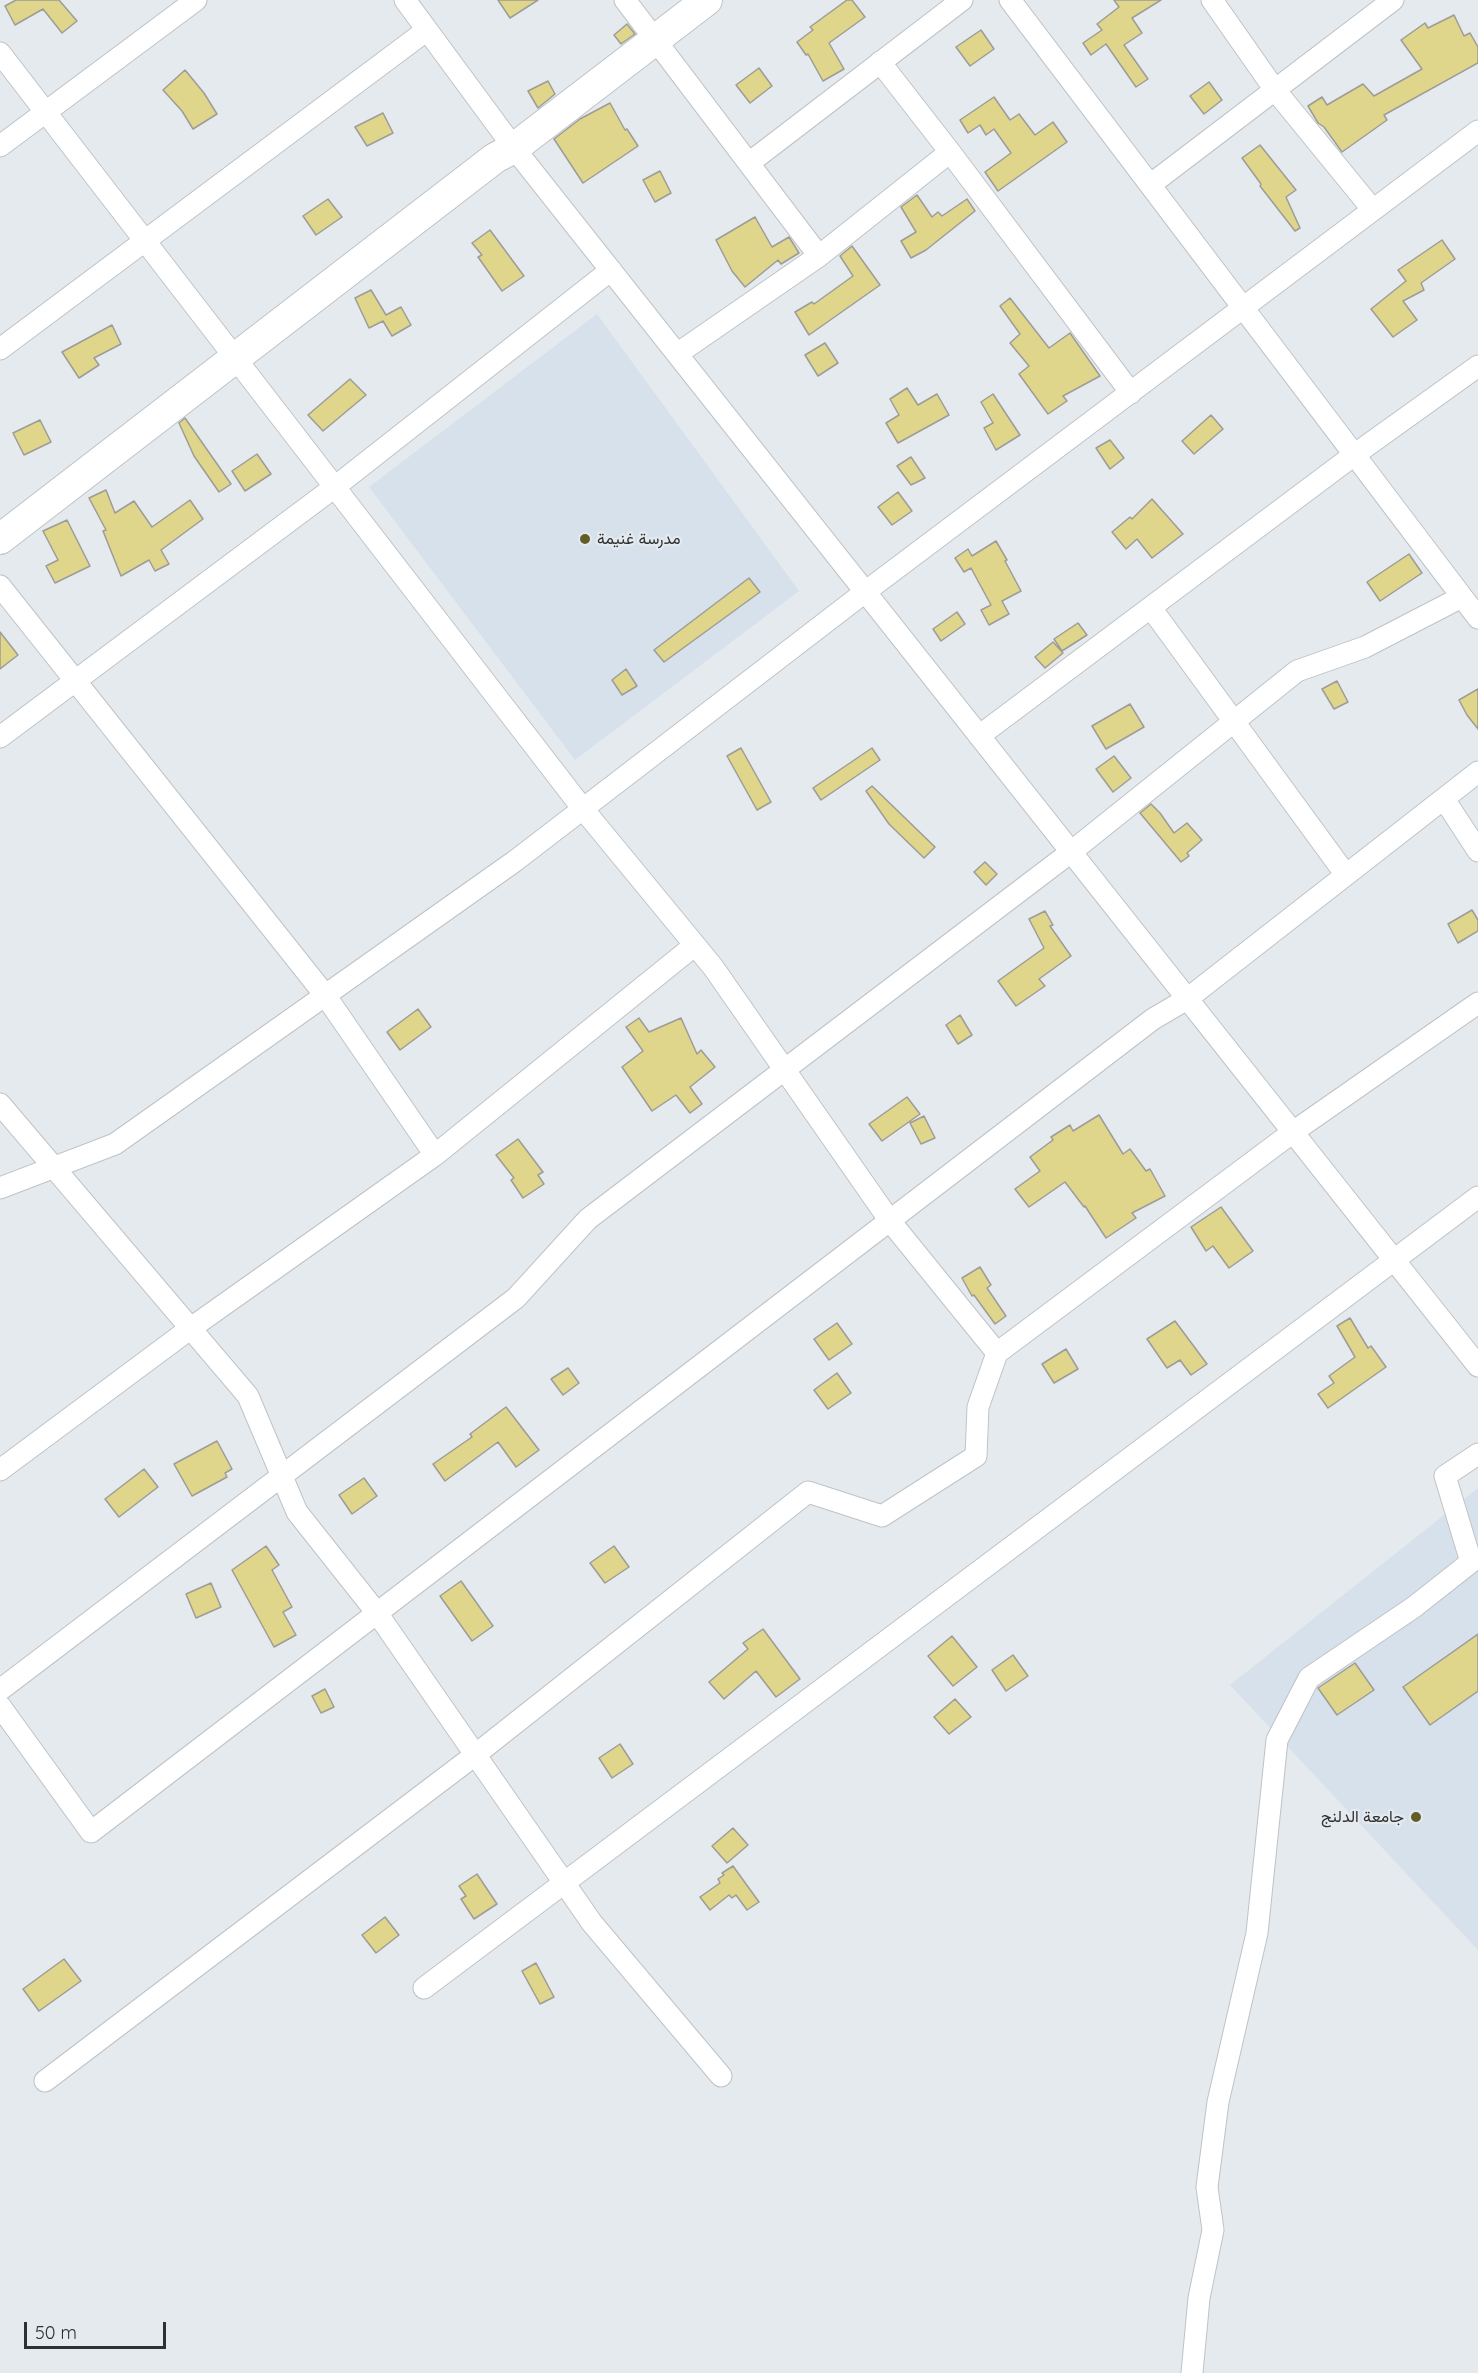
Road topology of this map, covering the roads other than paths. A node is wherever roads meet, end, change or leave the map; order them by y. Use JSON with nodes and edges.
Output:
{"nodes":[{"id":1,"x":196,"y":0,"type":"edge"},
{"id":2,"x":405,"y":0,"type":"edge"},
{"id":3,"x":625,"y":0,"type":"edge"},
{"id":4,"x":707,"y":0,"type":"edge"},
{"id":5,"x":962,"y":0,"type":"edge"},
{"id":6,"x":1010,"y":0,"type":"edge"},
{"id":7,"x":1212,"y":0,"type":"edge"},
{"id":8,"x":1393,"y":0,"type":"edge"},
{"id":9,"x":427,"y":30,"type":"junction"},
{"id":10,"x":655,"y":40,"type":"junction"},
{"id":11,"x":0,"y":53,"type":"edge"},
{"id":12,"x":880,"y":62,"type":"junction"},
{"id":13,"x":1275,"y":90,"type":"junction"},
{"id":14,"x":45,"y":111,"type":"junction"},
{"id":15,"x":1478,"y":131,"type":"edge"},
{"id":16,"x":0,"y":146,"type":"edge"},
{"id":17,"x":514,"y":148,"type":"junction"},
{"id":18,"x":950,"y":152,"type":"junction"},
{"id":19,"x":749,"y":163,"type":"junction"},
{"id":20,"x":1150,"y":185,"type":"junction"},
{"id":21,"x":1373,"y":210,"type":"junction"},
{"id":22,"x":146,"y":241,"type":"junction"},
{"id":23,"x":819,"y":256,"type":"junction"},
{"id":24,"x":611,"y":270,"type":"junction"},
{"id":25,"x":1243,"y":308,"type":"junction"},
{"id":26,"x":0,"y":349,"type":"edge"},
{"id":27,"x":677,"y":354,"type":"junction"},
{"id":28,"x":236,"y":357,"type":"junction"},
{"id":29,"x":1478,"y":366,"type":"edge"},
{"id":30,"x":1131,"y":393,"type":"junction"},
{"id":31,"x":1354,"y":455,"type":"junction"},
{"id":32,"x":336,"y":486,"type":"junction"},
{"id":33,"x":0,"y":539,"type":"edge"},
{"id":34,"x":0,"y":586,"type":"edge"},
{"id":35,"x":865,"y":592,"type":"junction"},
{"id":36,"x":1459,"y":593,"type":"junction"},
{"id":37,"x":1150,"y":608,"type":"junction"},
{"id":38,"x":1478,"y":618,"type":"edge"},
{"id":39,"x":74,"y":680,"type":"junction"},
{"id":40,"x":1234,"y":721,"type":"junction"},
{"id":41,"x":0,"y":736,"type":"edge"},
{"id":42,"x":979,"y":736,"type":"junction"},
{"id":43,"x":1478,"y":772,"type":"edge"},
{"id":44,"x":1444,"y":799,"type":"junction"},
{"id":45,"x":583,"y":809,"type":"junction"},
{"id":46,"x":1478,"y":851,"type":"edge"},
{"id":47,"x":1071,"y":852,"type":"junction"},
{"id":48,"x":1346,"y":875,"type":"junction"},
{"id":49,"x":695,"y":945,"type":"junction"},
{"id":50,"x":325,"y":995,"type":"junction"},
{"id":51,"x":1187,"y":999,"type":"junction"},
{"id":52,"x":1478,"y":1003,"type":"edge"},
{"id":53,"x":785,"y":1070,"type":"junction"},
{"id":54,"x":0,"y":1104,"type":"edge"},
{"id":55,"x":1293,"y":1132,"type":"junction"},
{"id":56,"x":435,"y":1155,"type":"junction"},
{"id":57,"x":55,"y":1167,"type":"junction"},
{"id":58,"x":0,"y":1188,"type":"edge"},
{"id":59,"x":1478,"y":1197,"type":"edge"},
{"id":60,"x":890,"y":1221,"type":"junction"},
{"id":61,"x":1395,"y":1260,"type":"junction"},
{"id":62,"x":191,"y":1328,"type":"junction"},
{"id":63,"x":997,"y":1353,"type":"junction"},
{"id":64,"x":1478,"y":1366,"type":"edge"},
{"id":65,"x":1478,"y":1454,"type":"edge"},
{"id":66,"x":0,"y":1470,"type":"edge"},
{"id":67,"x":282,"y":1474,"type":"junction"},
{"id":68,"x":376,"y":1613,"type":"junction"},
{"id":69,"x":0,"y":1690,"type":"edge"},
{"id":70,"x":0,"y":1706,"type":"edge"},
{"id":71,"x":475,"y":1755,"type":"junction"},
{"id":72,"x":564,"y":1883,"type":"junction"},
{"id":73,"x":424,"y":1988,"type":"dead end"},
{"id":74,"x":721,"y":2076,"type":"dead end"},
{"id":75,"x":45,"y":2081,"type":"dead end"},
{"id":76,"x":1192,"y":2373,"type":"edge"}],
"edges":[{"from":1,"to":14,"type":"street"},
{"from":2,"to":9,"type":"street"},
{"from":3,"to":10,"type":"street"},
{"from":4,"to":10,"type":"street"},
{"from":5,"to":12,"type":"street"},
{"from":6,"to":20,"type":"street"},
{"from":7,"to":13,"type":"street"},
{"from":8,"to":13,"type":"street"},
{"from":9,"to":17,"type":"street"},
{"from":9,"to":22,"type":"street"},
{"from":10,"to":17,"type":"street"},
{"from":10,"to":19,"type":"street"},
{"from":11,"to":14,"type":"street"},
{"from":12,"to":18,"type":"street"},
{"from":12,"to":19,"type":"street"},
{"from":13,"to":20,"type":"street"},
{"from":13,"to":21,"type":"street"},
{"from":14,"to":16,"type":"street"},
{"from":14,"to":22,"type":"street"},
{"from":15,"to":21,"type":"street"},
{"from":17,"to":24,"type":"street"},
{"from":17,"to":28,"type":"street"},
{"from":18,"to":23,"type":"street"},
{"from":18,"to":30,"type":"street"},
{"from":19,"to":23,"type":"street"},
{"from":20,"to":25,"type":"street"},
{"from":21,"to":25,"type":"street"},
{"from":22,"to":26,"type":"street"},
{"from":22,"to":28,"type":"street"},
{"from":23,"to":27,"type":"street"},
{"from":24,"to":27,"type":"street"},
{"from":24,"to":32,"type":"street"},
{"from":25,"to":30,"type":"street"},
{"from":25,"to":31,"type":"street"},
{"from":27,"to":35,"type":"street"},
{"from":28,"to":32,"type":"street"},
{"from":28,"to":33,"type":"street"},
{"from":29,"to":31,"type":"street"},
{"from":30,"to":35,"type":"street"},
{"from":31,"to":36,"type":"street"},
{"from":31,"to":37,"type":"street"},
{"from":32,"to":39,"type":"street"},
{"from":32,"to":45,"type":"street"},
{"from":34,"to":39,"type":"street"},
{"from":35,"to":42,"type":"street"},
{"from":35,"to":45,"type":"street"},
{"from":36,"to":38,"type":"street"},
{"from":36,"to":40,"type":"street"},
{"from":37,"to":40,"type":"street"},
{"from":37,"to":42,"type":"street"},
{"from":39,"to":41,"type":"street"},
{"from":39,"to":50,"type":"street"},
{"from":40,"to":47,"type":"street"},
{"from":40,"to":48,"type":"street"},
{"from":42,"to":47,"type":"street"},
{"from":43,"to":44,"type":"street"},
{"from":44,"to":46,"type":"street"},
{"from":44,"to":48,"type":"street"},
{"from":45,"to":49,"type":"street"},
{"from":45,"to":50,"type":"street"},
{"from":47,"to":51,"type":"street"},
{"from":47,"to":53,"type":"street"},
{"from":48,"to":51,"type":"street"},
{"from":49,"to":53,"type":"street"},
{"from":49,"to":56,"type":"street"},
{"from":50,"to":56,"type":"street"},
{"from":50,"to":57,"type":"street"},
{"from":51,"to":55,"type":"street"},
{"from":51,"to":60,"type":"street"},
{"from":52,"to":55,"type":"street"},
{"from":53,"to":60,"type":"street"},
{"from":53,"to":67,"type":"street"},
{"from":54,"to":57,"type":"street"},
{"from":55,"to":61,"type":"street"},
{"from":55,"to":63,"type":"street"},
{"from":56,"to":62,"type":"street"},
{"from":57,"to":58,"type":"street"},
{"from":57,"to":62,"type":"street"},
{"from":59,"to":61,"type":"street"},
{"from":60,"to":63,"type":"street"},
{"from":60,"to":68,"type":"street"},
{"from":61,"to":64,"type":"street"},
{"from":61,"to":72,"type":"street"},
{"from":62,"to":66,"type":"street"},
{"from":62,"to":67,"type":"street"},
{"from":63,"to":71,"type":"street"},
{"from":65,"to":76,"type":"street"},
{"from":67,"to":68,"type":"street"},
{"from":67,"to":69,"type":"street"},
{"from":68,"to":70,"type":"street"},
{"from":68,"to":71,"type":"street"},
{"from":71,"to":72,"type":"street"},
{"from":71,"to":75,"type":"street"},
{"from":72,"to":73,"type":"street"},
{"from":72,"to":74,"type":"street"}]}
